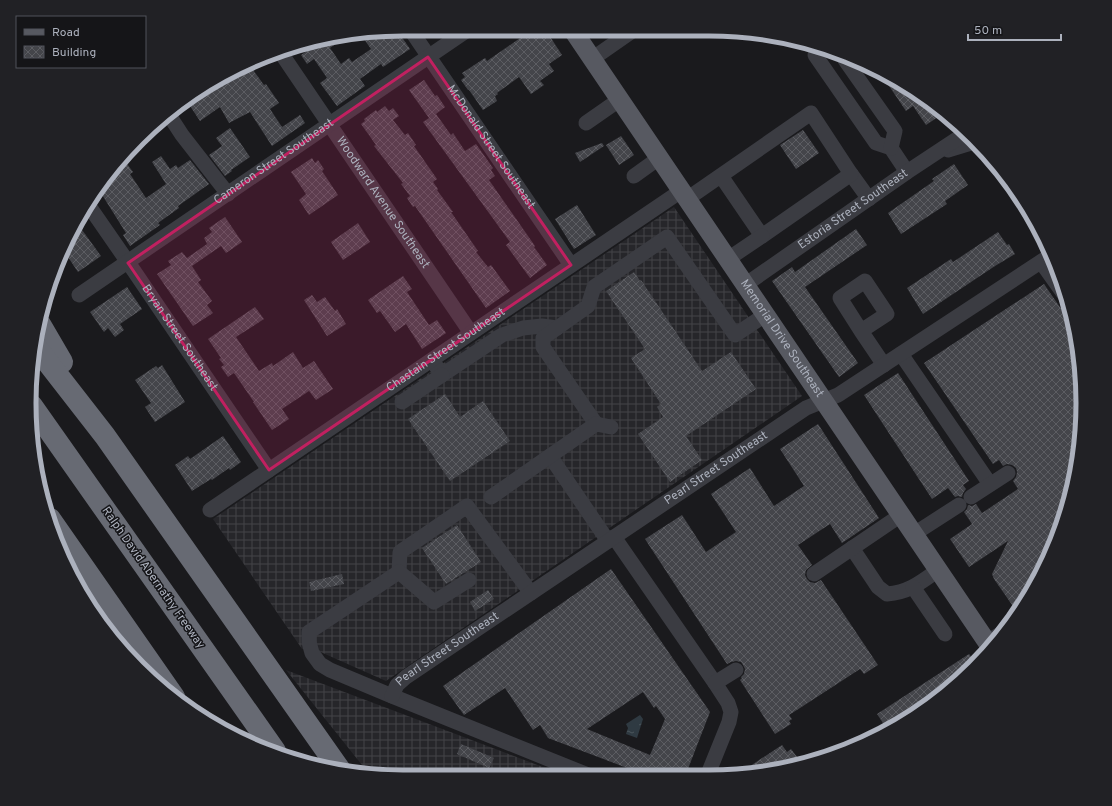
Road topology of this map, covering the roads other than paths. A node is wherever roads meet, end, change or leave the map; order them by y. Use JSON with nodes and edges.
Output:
{"nodes":[{"id":1,"x":414,"y":36,"type":"edge"},
{"id":2,"x":459,"y":36,"type":"edge"},
{"id":3,"x":577,"y":36,"type":"edge"},
{"id":4,"x":624,"y":36,"type":"edge"},
{"id":5,"x":819,"y":53,"type":"edge"},
{"id":6,"x":283,"y":56,"type":"edge"},
{"id":7,"x":428,"y":57,"type":"junction"},
{"id":8,"x":592,"y":59,"type":"junction"},
{"id":9,"x":847,"y":63,"type":"edge"},
{"id":10,"x":619,"y":100,"type":"junction"},
{"id":11,"x":171,"y":119,"type":"edge"},
{"id":12,"x":586,"y":123,"type":"dead end"},
{"id":13,"x":330,"y":124,"type":"junction"},
{"id":14,"x":961,"y":136,"type":"edge"},
{"id":15,"x":969,"y":143,"type":"edge"},
{"id":16,"x":891,"y":148,"type":"junction"},
{"id":17,"x":936,"y":153,"type":"junction"},
{"id":18,"x":659,"y":158,"type":"junction"},
{"id":19,"x":907,"y":172,"type":"junction"},
{"id":20,"x":851,"y":174,"type":"junction"},
{"id":21,"x":634,"y":176,"type":"dead end"},
{"id":22,"x":721,"y":176,"type":"junction"},
{"id":23,"x":228,"y":194,"type":"junction"},
{"id":24,"x":684,"y":195,"type":"junction"},
{"id":25,"x":869,"y":199,"type":"junction"},
{"id":26,"x":91,"y":209,"type":"edge"},
{"id":27,"x":762,"y":236,"type":"junction"},
{"id":28,"x":1046,"y":258,"type":"edge"},
{"id":29,"x":728,"y":259,"type":"junction"},
{"id":30,"x":128,"y":263,"type":"junction"},
{"id":31,"x":571,"y":265,"type":"junction"},
{"id":32,"x":745,"y":285,"type":"junction"},
{"id":33,"x":79,"y":295,"type":"dead end"},
{"id":34,"x":765,"y":315,"type":"junction"},
{"id":35,"x":557,"y":328,"type":"junction"},
{"id":36,"x":43,"y":330,"type":"edge"},
{"id":37,"x":861,"y":332,"type":"dead end"},
{"id":38,"x":471,"y":333,"type":"junction"},
{"id":39,"x":40,"y":352,"type":"edge"},
{"id":40,"x":901,"y":354,"type":"junction"},
{"id":41,"x":432,"y":360,"type":"junction"},
{"id":42,"x":884,"y":365,"type":"junction"},
{"id":43,"x":442,"y":375,"type":"junction"},
{"id":44,"x":824,"y":401,"type":"junction"},
{"id":45,"x":402,"y":402,"type":"dead end"},
{"id":46,"x":36,"y":412,"type":"edge"},
{"id":47,"x":596,"y":424,"type":"junction"},
{"id":48,"x":611,"y":427,"type":"dead end"},
{"id":49,"x":105,"y":436,"type":"junction"},
{"id":50,"x":550,"y":456,"type":"junction"},
{"id":51,"x":269,"y":470,"type":"junction"},
{"id":52,"x":1008,"y":473,"type":"dead end"},
{"id":53,"x":990,"y":484,"type":"junction"},
{"id":54,"x":491,"y":497,"type":"dead end"},
{"id":55,"x":210,"y":510,"type":"dead end"},
{"id":56,"x":901,"y":515,"type":"junction"},
{"id":57,"x":60,"y":534,"type":"edge"},
{"id":58,"x":914,"y":534,"type":"junction"},
{"id":59,"x":611,"y":539,"type":"junction"},
{"id":60,"x":852,"y":548,"type":"junction"},
{"id":61,"x":938,"y":570,"type":"junction"},
{"id":62,"x":399,"y":572,"type":"junction"},
{"id":63,"x":814,"y":574,"type":"dead end"},
{"id":64,"x":469,"y":580,"type":"dead end"},
{"id":65,"x":913,"y":587,"type":"junction"},
{"id":66,"x":530,"y":593,"type":"junction"},
{"id":67,"x":945,"y":634,"type":"dead end"},
{"id":68,"x":991,"y":637,"type":"edge"},
{"id":69,"x":736,"y":670,"type":"dead end"},
{"id":70,"x":162,"y":680,"type":"edge"},
{"id":71,"x":715,"y":683,"type":"junction"},
{"id":72,"x":392,"y":696,"type":"junction"},
{"id":73,"x":271,"y":745,"type":"edge"},
{"id":74,"x":336,"y":764,"type":"edge"},
{"id":75,"x":576,"y":770,"type":"edge"},
{"id":76,"x":710,"y":770,"type":"edge"}],
"edges":[{"from":1,"to":7,"type":"street","name":"McDonald Street Southeast"},
{"from":2,"to":7,"type":"street","name":"Cameron Street Southeast"},
{"from":3,"to":8,"type":"main road","name":"Memorial Drive Southeast"},
{"from":4,"to":8,"type":"street"},
{"from":5,"to":16,"type":"street"},
{"from":6,"to":13,"type":"street","name":"Woodward Avenue Southeast"},
{"from":7,"to":13,"type":"street","name":"Cameron Street Southeast"},
{"from":7,"to":31,"type":"street","name":"McDonald Street Southeast"},
{"from":8,"to":10,"type":"main road","name":"Memorial Drive Southeast"},
{"from":9,"to":16,"type":"street"},
{"from":10,"to":12,"type":"street"},
{"from":10,"to":18,"type":"main road","name":"Memorial Drive Southeast"},
{"from":11,"to":23,"type":"street"},
{"from":13,"to":23,"type":"street","name":"Cameron Street Southeast"},
{"from":13,"to":38,"type":"street","name":"Woodward Avenue Southeast"},
{"from":14,"to":17,"type":"street","name":"Estoria Street Southeast"},
{"from":15,"to":17,"type":"street"},
{"from":16,"to":19,"type":"street"},
{"from":17,"to":19,"type":"street","name":"Estoria Street Southeast"},
{"from":18,"to":21,"type":"street"},
{"from":18,"to":24,"type":"main road","name":"Memorial Drive Southeast"},
{"from":19,"to":25,"type":"street","name":"Estoria Street Southeast"},
{"from":20,"to":22,"type":"street","name":"Chastain Street Southeast"},
{"from":20,"to":25,"type":"street"},
{"from":20,"to":27,"type":"street"},
{"from":22,"to":24,"type":"street","name":"Chastain Street Southeast"},
{"from":22,"to":27,"type":"street"},
{"from":23,"to":30,"type":"street","name":"Cameron Street Southeast"},
{"from":24,"to":29,"type":"main road","name":"Memorial Drive Southeast"},
{"from":24,"to":31,"type":"street","name":"Chastain Street Southeast"},
{"from":25,"to":32,"type":"street","name":"Estoria Street Southeast"},
{"from":26,"to":30,"type":"street","name":"Bryan Street Southeast"},
{"from":27,"to":29,"type":"street"},
{"from":28,"to":40,"type":"street","name":"Pearl Street Southeast"},
{"from":29,"to":32,"type":"main road","name":"Memorial Drive Southeast"},
{"from":30,"to":33,"type":"street","name":"Cameron Street Southeast"},
{"from":30,"to":51,"type":"street","name":"Bryan Street Southeast"},
{"from":31,"to":38,"type":"street","name":"Chastain Street Southeast"},
{"from":32,"to":34,"type":"main road","name":"Memorial Drive Southeast"},
{"from":34,"to":35,"type":"street"},
{"from":34,"to":44,"type":"main road","name":"Memorial Drive Southeast"},
{"from":35,"to":43,"type":"street"},
{"from":35,"to":47,"type":"street"},
{"from":36,"to":49,"type":"highway"},
{"from":37,"to":42,"type":"street"},
{"from":38,"to":41,"type":"street","name":"Chastain Street Southeast"},
{"from":39,"to":49,"type":"highway"},
{"from":40,"to":42,"type":"street","name":"Pearl Street Southeast"},
{"from":40,"to":53,"type":"street"},
{"from":41,"to":43,"type":"street"},
{"from":41,"to":51,"type":"street","name":"Chastain Street Southeast"},
{"from":42,"to":44,"type":"street","name":"Pearl Street Southeast"},
{"from":43,"to":45,"type":"street"},
{"from":44,"to":56,"type":"main road","name":"Memorial Drive Southeast"},
{"from":44,"to":59,"type":"street","name":"Pearl Street Southeast"},
{"from":46,"to":73,"type":"highway","name":"Ralph David Abernathy Freeway"},
{"from":47,"to":48,"type":"street"},
{"from":47,"to":50,"type":"street"},
{"from":49,"to":74,"type":"highway"},
{"from":50,"to":54,"type":"street"},
{"from":50,"to":59,"type":"street"},
{"from":51,"to":55,"type":"street","name":"Chastain Street Southeast"},
{"from":52,"to":53,"type":"street"},
{"from":53,"to":58,"type":"street"},
{"from":56,"to":58,"type":"main road","name":"Memorial Drive Southeast"},
{"from":56,"to":60,"type":"street"},
{"from":57,"to":70,"type":"highway"},
{"from":58,"to":61,"type":"main road","name":"Memorial Drive Southeast"},
{"from":59,"to":66,"type":"street","name":"Pearl Street Southeast"},
{"from":59,"to":71,"type":"street"},
{"from":60,"to":63,"type":"street"},
{"from":60,"to":65,"type":"street"},
{"from":61,"to":65,"type":"street"},
{"from":61,"to":68,"type":"main road","name":"Memorial Drive Southeast"},
{"from":62,"to":64,"type":"street"},
{"from":62,"to":66,"type":"street"},
{"from":62,"to":72,"type":"street"},
{"from":65,"to":67,"type":"street"},
{"from":66,"to":72,"type":"street","name":"Pearl Street Southeast"},
{"from":69,"to":71,"type":"street"},
{"from":71,"to":76,"type":"street"},
{"from":72,"to":75,"type":"street"}]}
